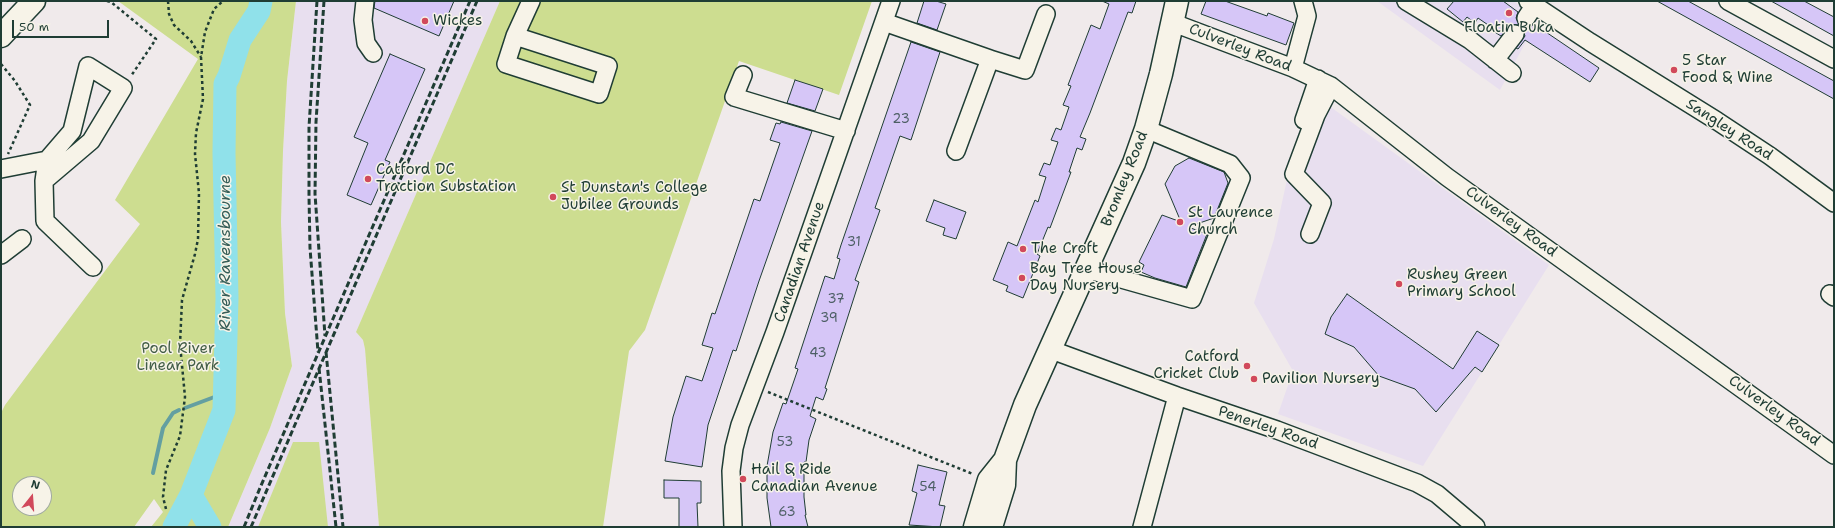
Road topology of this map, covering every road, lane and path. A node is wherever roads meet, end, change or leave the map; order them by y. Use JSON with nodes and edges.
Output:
{"nodes":[{"id":1,"x":34,"y":1,"type":"edge"},
{"id":2,"x":107,"y":1,"type":"edge"},
{"id":3,"x":168,"y":1,"type":"edge"},
{"id":4,"x":223,"y":1,"type":"edge"},
{"id":5,"x":365,"y":1,"type":"edge"},
{"id":6,"x":531,"y":1,"type":"edge"},
{"id":7,"x":891,"y":1,"type":"edge"},
{"id":8,"x":1177,"y":1,"type":"edge"},
{"id":9,"x":1303,"y":1,"type":"edge"},
{"id":10,"x":1406,"y":1,"type":"edge"},
{"id":11,"x":1729,"y":1,"type":"edge"},
{"id":12,"x":1532,"y":6,"type":"edge"},
{"id":13,"x":1046,"y":14,"type":"dead end"},
{"id":14,"x":884,"y":22,"type":"junction"},
{"id":15,"x":1171,"y":22,"type":"junction"},
{"id":16,"x":1515,"y":34,"type":"dead end"},
{"id":17,"x":1,"y":36,"type":"edge"},
{"id":18,"x":515,"y":36,"type":"junction"},
{"id":19,"x":373,"y":53,"type":"dead end"},
{"id":20,"x":201,"y":57,"type":"junction"},
{"id":21,"x":990,"y":59,"type":"junction"},
{"id":22,"x":1834,"y":59,"type":"edge"},
{"id":23,"x":1495,"y":60,"type":"junction"},
{"id":24,"x":1,"y":64,"type":"edge"},
{"id":25,"x":1293,"y":68,"type":"junction"},
{"id":26,"x":1512,"y":73,"type":"dead end"},
{"id":27,"x":743,"y":75,"type":"dead end"},
{"id":28,"x":1325,"y":82,"type":"junction"},
{"id":29,"x":123,"y":88,"type":"junction"},
{"id":30,"x":1146,"y":129,"type":"junction"},
{"id":31,"x":846,"y":130,"type":"junction"},
{"id":32,"x":1297,"y":140,"type":"dead end"},
{"id":33,"x":956,"y":151,"type":"dead end"},
{"id":34,"x":47,"y":160,"type":"junction"},
{"id":35,"x":1,"y":169,"type":"edge"},
{"id":36,"x":44,"y":181,"type":"junction"},
{"id":37,"x":1834,"y":204,"type":"edge"},
{"id":38,"x":1310,"y":234,"type":"dead end"},
{"id":39,"x":22,"y":239,"type":"dead end"},
{"id":40,"x":1,"y":255,"type":"edge"},
{"id":41,"x":93,"y":267,"type":"dead end"},
{"id":42,"x":1086,"y":269,"type":"junction"},
{"id":43,"x":1049,"y":349,"type":"junction"},
{"id":44,"x":766,"y":391,"type":"dead end"},
{"id":45,"x":1177,"y":396,"type":"junction"},
{"id":46,"x":1834,"y":455,"type":"edge"},
{"id":47,"x":1005,"y":460,"type":"junction"},
{"id":48,"x":989,"y":480,"type":"junction"},
{"id":49,"x":166,"y":509,"type":"dead end"},
{"id":50,"x":733,"y":527,"type":"edge"},
{"id":51,"x":975,"y":527,"type":"edge"},
{"id":52,"x":991,"y":527,"type":"edge"},
{"id":53,"x":1142,"y":527,"type":"edge"},
{"id":54,"x":1476,"y":527,"type":"edge"}],
"edges":[{"from":1,"to":17,"type":"main road"},
{"from":2,"to":29,"type":"path"},
{"from":3,"to":20,"type":"path"},
{"from":4,"to":20,"type":"path"},
{"from":5,"to":19,"type":"street"},
{"from":6,"to":18,"type":"street"},
{"from":7,"to":14,"type":"street","name":"Canadian Avenue"},
{"from":8,"to":15,"type":"main road","name":"Bromley Road"},
{"from":9,"to":25,"type":"street"},
{"from":10,"to":23,"type":"street"},
{"from":11,"to":22,"type":"street"},
{"from":12,"to":37,"type":"street","name":"Sangley Road"},
{"from":13,"to":21,"type":"street"},
{"from":14,"to":21,"type":"street"},
{"from":14,"to":31,"type":"street","name":"Canadian Avenue"},
{"from":15,"to":25,"type":"street","name":"Culverley Road"},
{"from":15,"to":30,"type":"main road","name":"Bromley Road"},
{"from":16,"to":23,"type":"street"},
{"from":18,"to":18,"type":"street"},
{"from":20,"to":49,"type":"path"},
{"from":21,"to":33,"type":"street"},
{"from":23,"to":26,"type":"street"},
{"from":24,"to":35,"type":"path"},
{"from":25,"to":28,"type":"street","name":"Culverley Road"},
{"from":27,"to":31,"type":"street"},
{"from":28,"to":32,"type":"street"},
{"from":28,"to":38,"type":"street"},
{"from":28,"to":46,"type":"street","name":"Culverley Road"},
{"from":29,"to":34,"type":"street"},
{"from":29,"to":36,"type":"street"},
{"from":30,"to":42,"type":"main road","name":"Bromley Road"},
{"from":30,"to":42,"type":"street"},
{"from":31,"to":50,"type":"street","name":"Canadian Avenue"},
{"from":34,"to":35,"type":"street"},
{"from":34,"to":36,"type":"street"},
{"from":36,"to":41,"type":"street"},
{"from":39,"to":40,"type":"street"},
{"from":42,"to":43,"type":"main road","name":"Bromley Road"},
{"from":43,"to":45,"type":"street","name":"Penerley Road"},
{"from":43,"to":47,"type":"main road","name":"Bromley Road"},
{"from":44,"to":48,"type":"path"},
{"from":45,"to":53,"type":"street"},
{"from":45,"to":54,"type":"street","name":"Penerley Road"},
{"from":47,"to":48,"type":"main road","name":"Bromley Road"},
{"from":47,"to":52,"type":"main road","name":"Bromley Road"},
{"from":48,"to":51,"type":"main road","name":"Bromley Road"}]}
